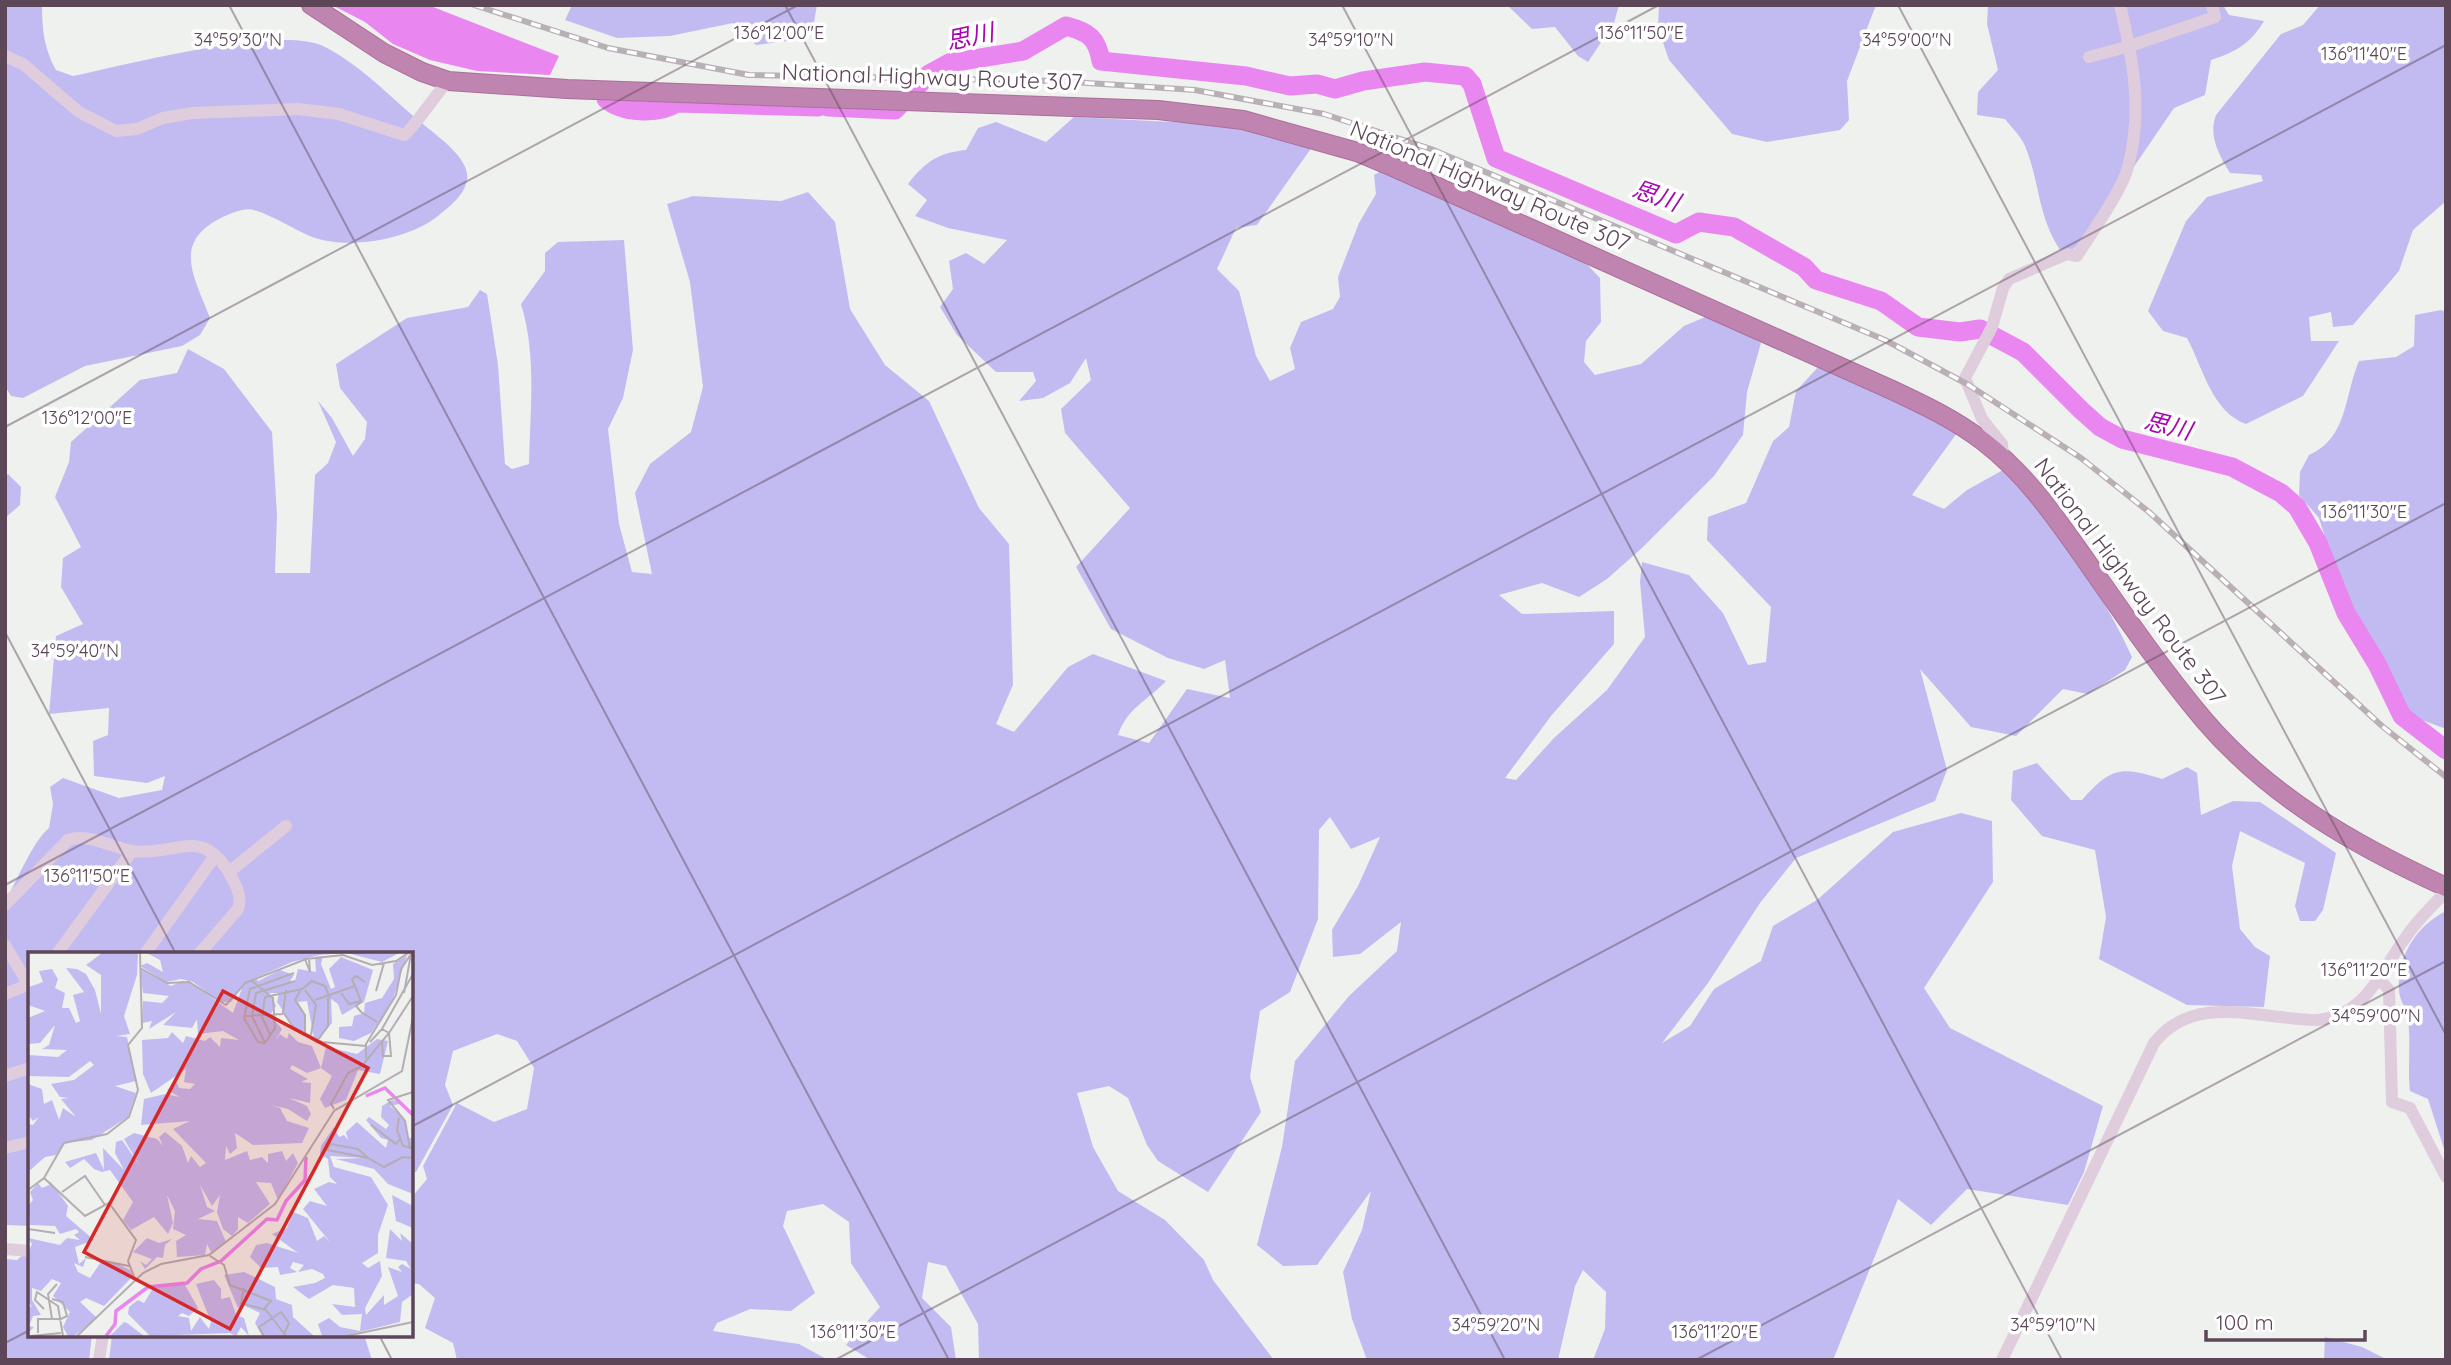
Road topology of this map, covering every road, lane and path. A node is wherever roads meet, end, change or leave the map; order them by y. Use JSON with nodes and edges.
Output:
{"nodes":[{"id":1,"x":311,"y":5,"type":"edge"},
{"id":2,"x":2120,"y":5,"type":"edge"},
{"id":3,"x":2212,"y":5,"type":"edge"},
{"id":4,"x":2130,"y":47,"type":"junction"},
{"id":5,"x":5,"y":56,"type":"edge"},
{"id":6,"x":2089,"y":57,"type":"dead end"},
{"id":7,"x":448,"y":81,"type":"junction"},
{"id":8,"x":2003,"y":458,"type":"junction"},
{"id":9,"x":286,"y":827,"type":"dead end"},
{"id":10,"x":132,"y":851,"type":"junction"},
{"id":11,"x":215,"y":856,"type":"junction"},
{"id":12,"x":229,"y":872,"type":"junction"},
{"id":13,"x":2446,"y":889,"type":"edge"},
{"id":14,"x":5,"y":905,"type":"edge"},
{"id":15,"x":5,"y":945,"type":"edge"},
{"id":16,"x":58,"y":952,"type":"edge"},
{"id":17,"x":146,"y":952,"type":"edge"},
{"id":18,"x":202,"y":952,"type":"edge"},
{"id":19,"x":2379,"y":979,"type":"junction"},
{"id":20,"x":28,"y":984,"type":"edge"},
{"id":21,"x":28,"y":986,"type":"edge"},
{"id":22,"x":5,"y":994,"type":"edge"},
{"id":23,"x":28,"y":1069,"type":"edge"},
{"id":24,"x":5,"y":1076,"type":"edge"},
{"id":25,"x":28,"y":1142,"type":"edge"},
{"id":26,"x":5,"y":1148,"type":"edge"},
{"id":27,"x":2446,"y":1177,"type":"edge"},
{"id":28,"x":5,"y":1249,"type":"edge"},
{"id":29,"x":28,"y":1251,"type":"edge"},
{"id":30,"x":103,"y":1337,"type":"edge"},
{"id":31,"x":99,"y":1360,"type":"edge"},
{"id":32,"x":2002,"y":1360,"type":"edge"}],
"edges":[{"from":1,"to":7,"type":"highway","name":"National Highway Route 307"},
{"from":2,"to":4,"type":"street"},
{"from":3,"to":4,"type":"street"},
{"from":4,"to":6,"type":"street"},
{"from":4,"to":8,"type":"street"},
{"from":5,"to":7,"type":"street"},
{"from":7,"to":8,"type":"highway","name":"National Highway Route 307"},
{"from":8,"to":13,"type":"highway","name":"National Highway Route 307"},
{"from":9,"to":12,"type":"street"},
{"from":10,"to":11,"type":"street"},
{"from":10,"to":14,"type":"street"},
{"from":10,"to":16,"type":"street"},
{"from":11,"to":12,"type":"street"},
{"from":11,"to":17,"type":"street"},
{"from":12,"to":18,"type":"street"},
{"from":13,"to":19,"type":"street"},
{"from":15,"to":20,"type":"street"},
{"from":19,"to":27,"type":"street"},
{"from":19,"to":32,"type":"street"},
{"from":21,"to":22,"type":"street"},
{"from":23,"to":24,"type":"street"},
{"from":25,"to":26,"type":"street"},
{"from":28,"to":29,"type":"street"},
{"from":30,"to":31,"type":"street"}]}
